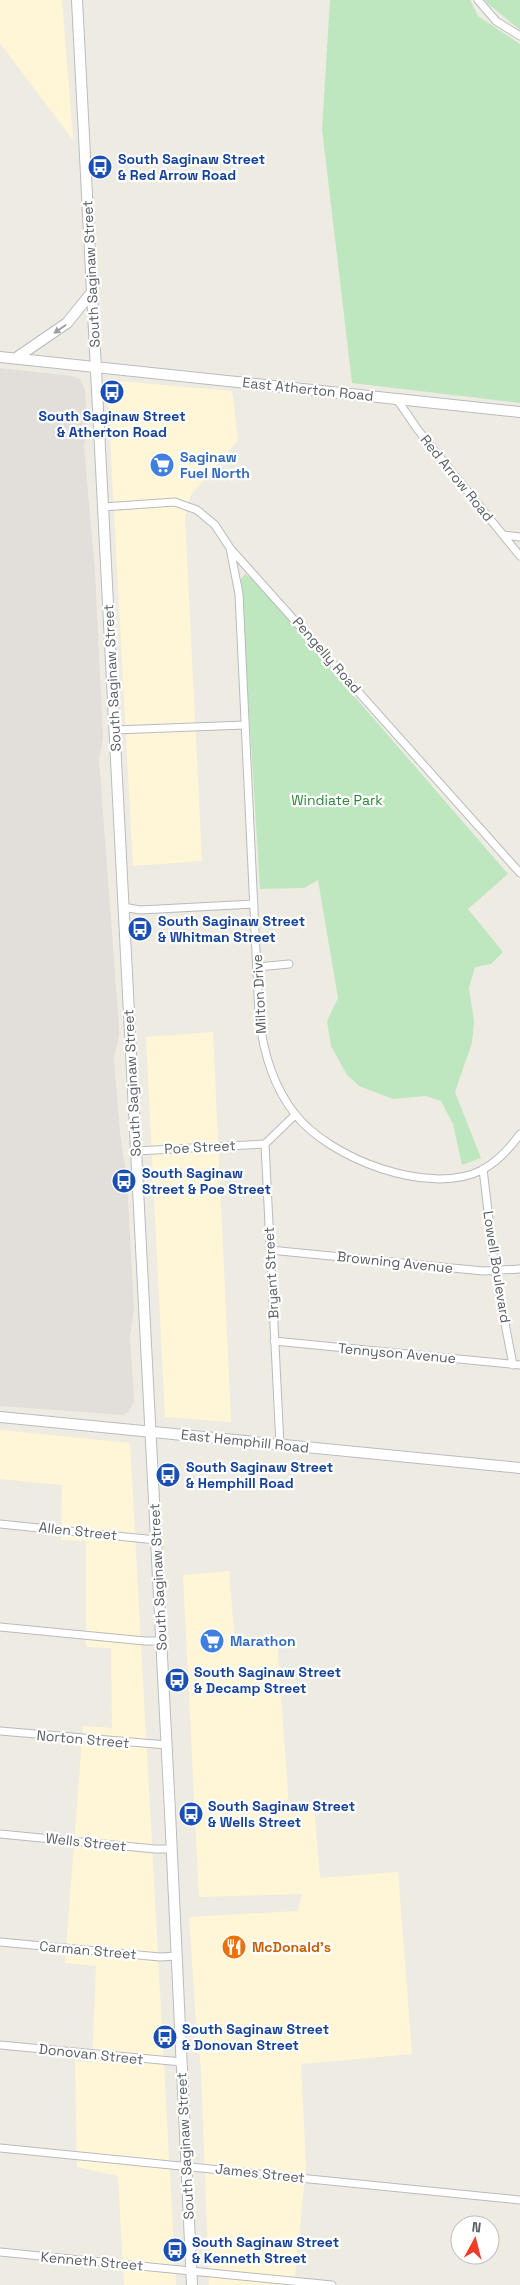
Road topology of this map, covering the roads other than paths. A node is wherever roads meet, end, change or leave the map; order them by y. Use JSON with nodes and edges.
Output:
{"nodes":[{"id":1,"x":77,"y":0,"type":"edge"},
{"id":2,"x":478,"y":0,"type":"edge"},
{"id":3,"x":520,"y":36,"type":"edge"},
{"id":4,"x":92,"y":292,"type":"junction"},
{"id":5,"x":0,"y":356,"type":"edge"},
{"id":6,"x":16,"y":358,"type":"junction"},
{"id":7,"x":96,"y":366,"type":"junction"},
{"id":8,"x":396,"y":398,"type":"junction"},
{"id":9,"x":520,"y":412,"type":"edge"},
{"id":10,"x":103,"y":507,"type":"junction"},
{"id":11,"x":503,"y":535,"type":"junction"},
{"id":12,"x":520,"y":536,"type":"edge"},
{"id":13,"x":230,"y":548,"type":"junction"},
{"id":14,"x":520,"y":556,"type":"edge"},
{"id":15,"x":245,"y":724,"type":"junction"},
{"id":16,"x":115,"y":730,"type":"junction"},
{"id":17,"x":520,"y":873,"type":"edge"},
{"id":18,"x":254,"y":904,"type":"junction"},
{"id":19,"x":123,"y":907,"type":"junction"},
{"id":20,"x":289,"y":964,"type":"dead end"},
{"id":21,"x":258,"y":967,"type":"junction"},
{"id":22,"x":295,"y":1114,"type":"junction"},
{"id":23,"x":520,"y":1134,"type":"edge"},
{"id":24,"x":265,"y":1144,"type":"junction"},
{"id":25,"x":136,"y":1151,"type":"junction"},
{"id":26,"x":483,"y":1169,"type":"junction"},
{"id":27,"x":270,"y":1250,"type":"junction"},
{"id":28,"x":520,"y":1269,"type":"edge"},
{"id":29,"x":496,"y":1271,"type":"junction"},
{"id":30,"x":274,"y":1341,"type":"junction"},
{"id":31,"x":516,"y":1365,"type":"edge"},
{"id":32,"x":0,"y":1417,"type":"edge"},
{"id":33,"x":150,"y":1432,"type":"junction"},
{"id":34,"x":280,"y":1445,"type":"junction"},
{"id":35,"x":520,"y":1468,"type":"edge"},
{"id":36,"x":0,"y":1524,"type":"edge"},
{"id":37,"x":156,"y":1540,"type":"junction"},
{"id":38,"x":0,"y":1627,"type":"edge"},
{"id":39,"x":162,"y":1640,"type":"junction"},
{"id":40,"x":0,"y":1731,"type":"edge"},
{"id":41,"x":167,"y":1745,"type":"junction"},
{"id":42,"x":0,"y":1834,"type":"edge"},
{"id":43,"x":172,"y":1849,"type":"junction"},
{"id":44,"x":0,"y":1942,"type":"edge"},
{"id":45,"x":177,"y":1956,"type":"junction"},
{"id":46,"x":0,"y":2045,"type":"edge"},
{"id":47,"x":182,"y":2062,"type":"junction"},
{"id":48,"x":0,"y":2148,"type":"edge"},
{"id":49,"x":186,"y":2167,"type":"junction"},
{"id":50,"x":520,"y":2200,"type":"edge"},
{"id":51,"x":0,"y":2252,"type":"edge"},
{"id":52,"x":191,"y":2271,"type":"junction"},
{"id":53,"x":192,"y":2285,"type":"edge"},
{"id":54,"x":332,"y":2285,"type":"edge"}],
"edges":[{"from":1,"to":4,"type":"main road","name":"South Saginaw Street"},
{"from":2,"to":3,"type":"street"},
{"from":4,"to":6,"type":"main road","one_way":true},
{"from":4,"to":7,"type":"main road","name":"South Saginaw Street"},
{"from":5,"to":6,"type":"main road","name":"East Atherton Road"},
{"from":6,"to":7,"type":"main road","name":"East Atherton Road"},
{"from":7,"to":8,"type":"main road","name":"East Atherton Road"},
{"from":7,"to":10,"type":"main road","name":"South Saginaw Street"},
{"from":8,"to":9,"type":"main road","name":"East Atherton Road"},
{"from":8,"to":11,"type":"street","name":"Red Arrow Road"},
{"from":10,"to":13,"type":"street","name":"Pengelly Road"},
{"from":10,"to":16,"type":"main road","name":"South Saginaw Street"},
{"from":11,"to":12,"type":"street"},
{"from":11,"to":14,"type":"street","name":"Red Arrow Road"},
{"from":13,"to":15,"type":"street","name":"Milton Drive"},
{"from":13,"to":17,"type":"street","name":"Pengelly Road"},
{"from":15,"to":16,"type":"street"},
{"from":15,"to":18,"type":"street","name":"Milton Drive"},
{"from":16,"to":19,"type":"main road","name":"South Saginaw Street"},
{"from":18,"to":19,"type":"street"},
{"from":18,"to":21,"type":"street","name":"Milton Drive"},
{"from":19,"to":25,"type":"main road","name":"South Saginaw Street"},
{"from":20,"to":21,"type":"street"},
{"from":21,"to":22,"type":"street","name":"Milton Drive"},
{"from":22,"to":24,"type":"street"},
{"from":22,"to":26,"type":"street","name":"Milton Drive"},
{"from":23,"to":26,"type":"street","name":"Milton Drive"},
{"from":24,"to":25,"type":"street","name":"Poe Street"},
{"from":24,"to":27,"type":"street","name":"Bryant Street"},
{"from":25,"to":33,"type":"main road","name":"South Saginaw Street"},
{"from":26,"to":29,"type":"street","name":"Lowell Boulevard"},
{"from":27,"to":29,"type":"street","name":"Browning Avenue"},
{"from":27,"to":30,"type":"street","name":"Bryant Street"},
{"from":28,"to":29,"type":"street","name":"Browning Avenue"},
{"from":29,"to":31,"type":"street","name":"Lowell Boulevard"},
{"from":30,"to":31,"type":"street","name":"Tennyson Avenue"},
{"from":30,"to":34,"type":"street","name":"Bryant Street"},
{"from":32,"to":33,"type":"main road","name":"East Hemphill Road"},
{"from":33,"to":34,"type":"main road","name":"East Hemphill Road"},
{"from":33,"to":37,"type":"main road","name":"South Saginaw Street"},
{"from":34,"to":35,"type":"main road","name":"East Hemphill Road"},
{"from":36,"to":37,"type":"street","name":"Allen Street"},
{"from":37,"to":39,"type":"main road","name":"South Saginaw Street"},
{"from":38,"to":39,"type":"street"},
{"from":39,"to":41,"type":"main road","name":"South Saginaw Street"},
{"from":40,"to":41,"type":"street","name":"Norton Street"},
{"from":41,"to":43,"type":"main road","name":"South Saginaw Street"},
{"from":42,"to":43,"type":"street","name":"Wells Street"},
{"from":43,"to":45,"type":"main road","name":"South Saginaw Street"},
{"from":44,"to":45,"type":"street","name":"Carman Street"},
{"from":45,"to":47,"type":"main road","name":"South Saginaw Street"},
{"from":46,"to":47,"type":"street","name":"Donovan Street"},
{"from":47,"to":49,"type":"main road","name":"South Saginaw Street"},
{"from":48,"to":49,"type":"street","name":"James Street"},
{"from":49,"to":50,"type":"street","name":"James Street"},
{"from":49,"to":52,"type":"main road","name":"South Saginaw Street"},
{"from":51,"to":52,"type":"street","name":"Kenneth Street"},
{"from":52,"to":53,"type":"main road","name":"South Saginaw Street"},
{"from":52,"to":54,"type":"street","name":"Kenneth Street"}]}
